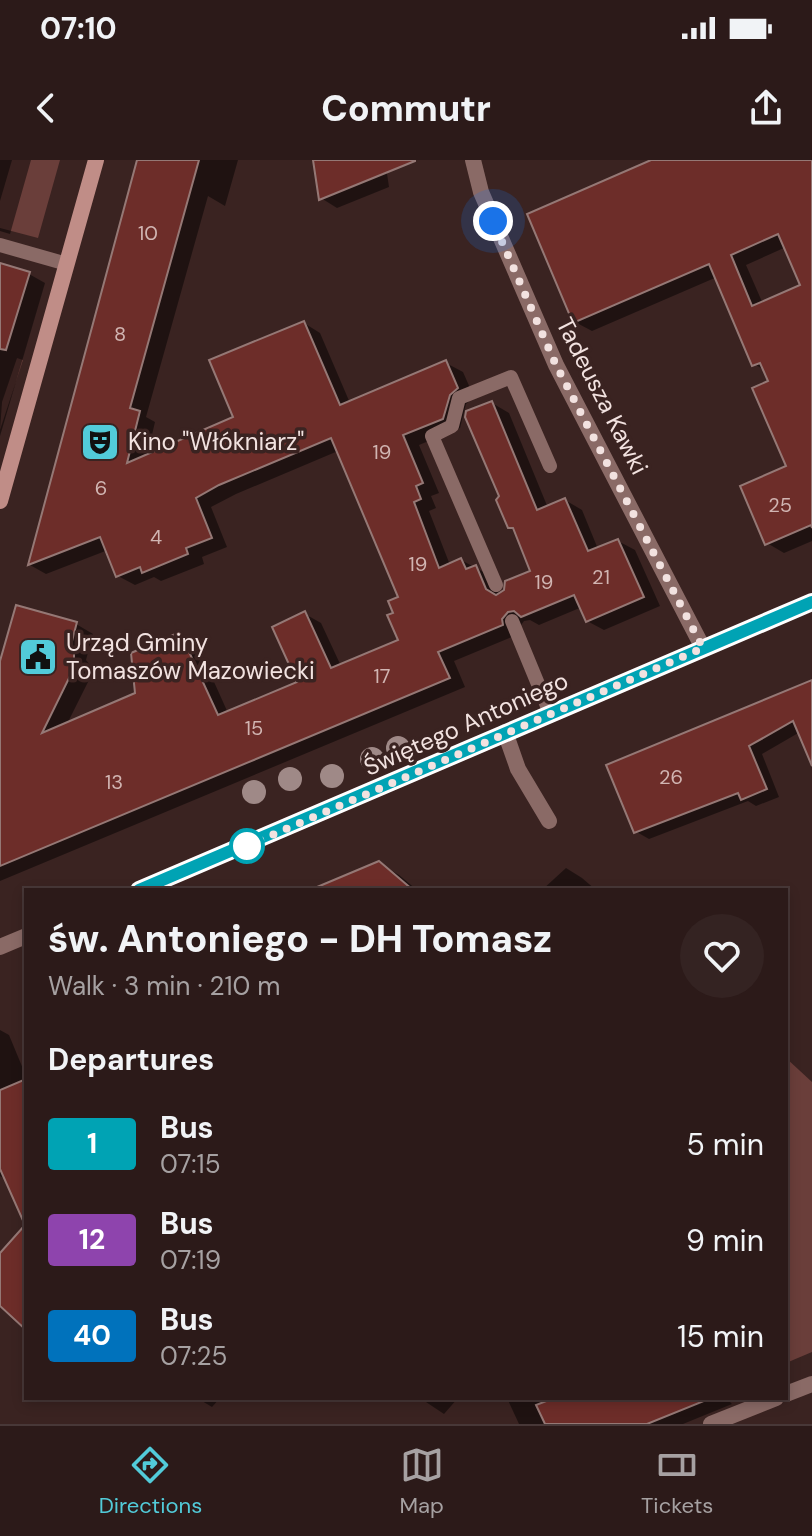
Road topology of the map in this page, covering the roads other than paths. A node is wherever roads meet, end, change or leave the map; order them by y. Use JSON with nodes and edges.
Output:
{"nodes":[{"id":1,"x":96,"y":160,"type":"edge"},
{"id":2,"x":473,"y":160,"type":"edge"},
{"id":3,"x":0,"y":245,"type":"edge"},
{"id":4,"x":67,"y":264,"type":"junction"},
{"id":5,"x":550,"y":466,"type":"dead end"},
{"id":6,"x":0,"y":501,"type":"edge"},
{"id":7,"x":496,"y":585,"type":"dead end"},
{"id":8,"x":812,"y":602,"type":"edge"},
{"id":9,"x":512,"y":621,"type":"dead end"},
{"id":10,"x":703,"y":648,"type":"junction"},
{"id":11,"x":550,"y":713,"type":"junction"},
{"id":12,"x":505,"y":732,"type":"junction"},
{"id":13,"x":549,"y":821,"type":"dead end"},
{"id":14,"x":145,"y":888,"type":"edge"},
{"id":15,"x":24,"y":937,"type":"edge"},
{"id":16,"x":0,"y":947,"type":"edge"},
{"id":17,"x":812,"y":1384,"type":"edge"},
{"id":18,"x":788,"y":1393,"type":"edge"},
{"id":19,"x":771,"y":1400,"type":"edge"},
{"id":20,"x":711,"y":1424,"type":"edge"}],
"edges":[{"from":1,"to":4,"type":"main road"},
{"from":2,"to":10,"type":"street","name":"Tadeusza Kawki"},
{"from":3,"to":4,"type":"lane"},
{"from":4,"to":6,"type":"main road"},
{"from":5,"to":7,"type":"lane"},
{"from":8,"to":10,"type":"street","name":"Świętego Antoniego"},
{"from":9,"to":11,"type":"lane"},
{"from":10,"to":11,"type":"street","name":"Świętego Antoniego"},
{"from":11,"to":12,"type":"street","name":"Świętego Antoniego"},
{"from":12,"to":13,"type":"street"},
{"from":12,"to":14,"type":"street","name":"Świętego Antoniego"},
{"from":15,"to":16,"type":"street"},
{"from":17,"to":18,"type":"street"},
{"from":19,"to":20,"type":"street"}]}
